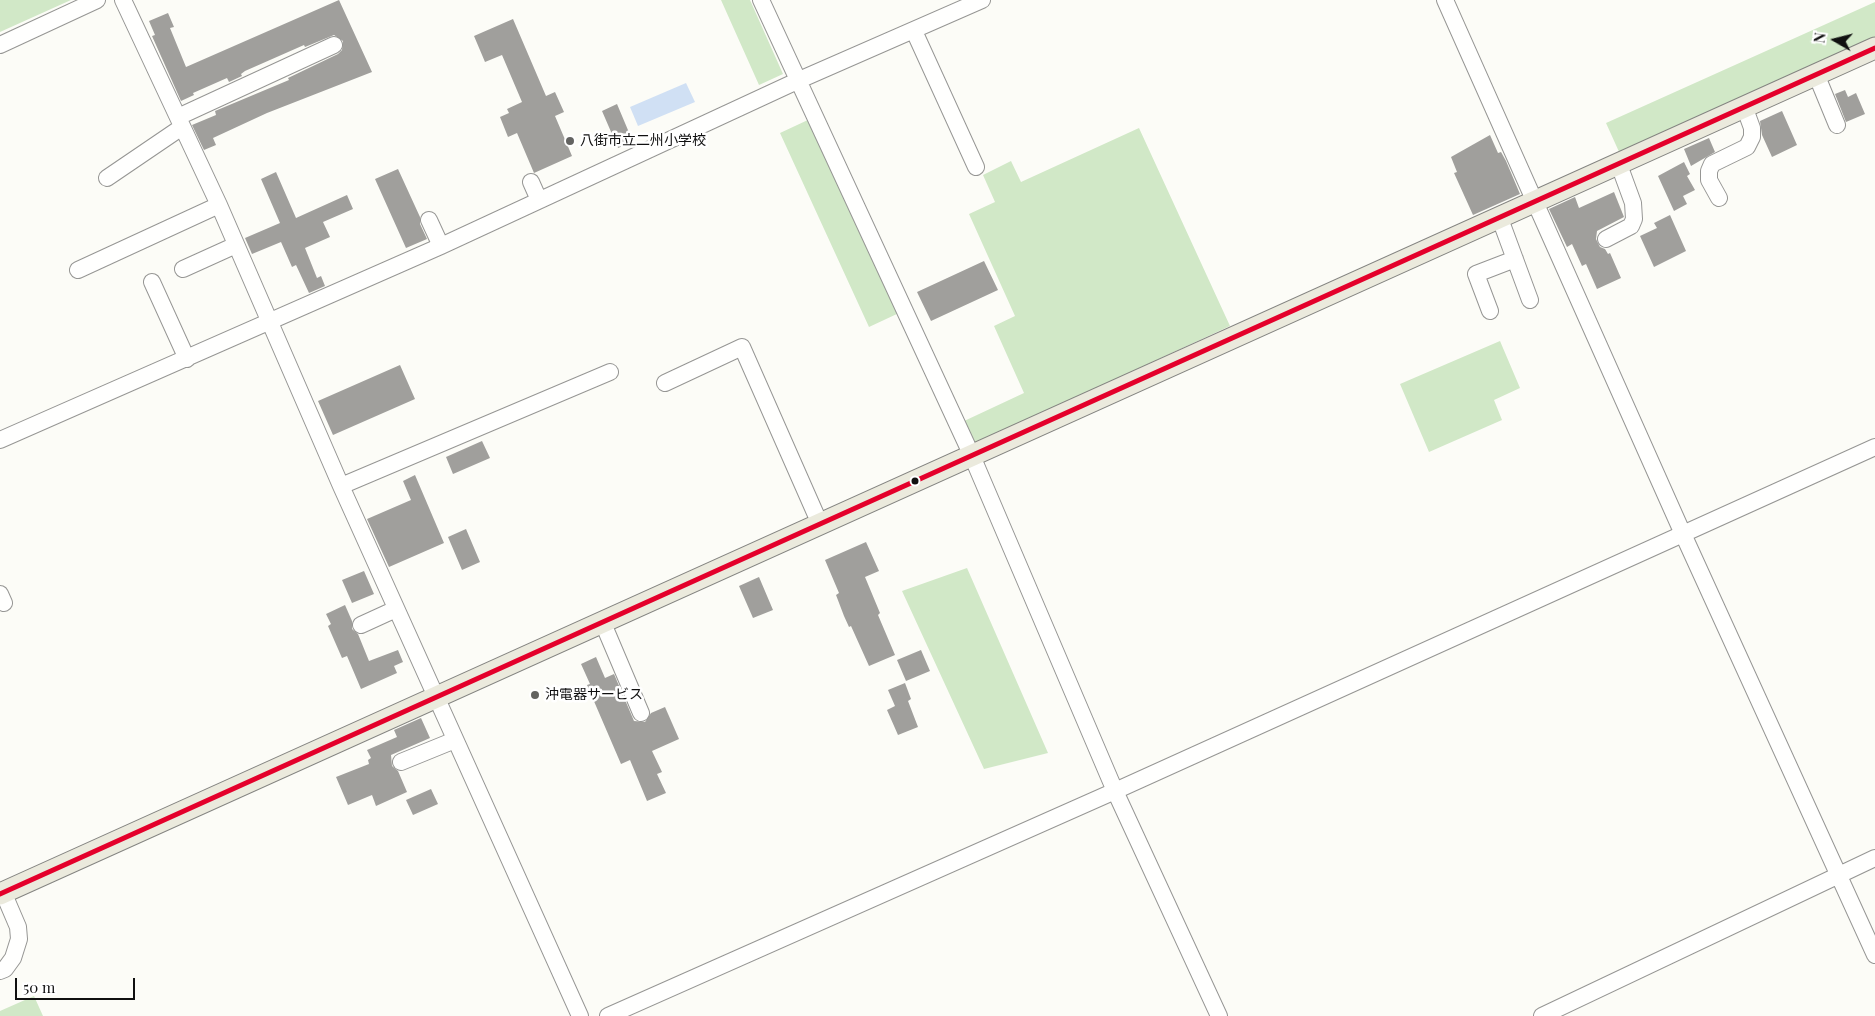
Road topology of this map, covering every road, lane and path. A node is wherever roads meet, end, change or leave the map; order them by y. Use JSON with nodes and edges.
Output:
{"nodes":[{"id":1,"x":97,"y":0,"type":"edge"},
{"id":2,"x":122,"y":0,"type":"edge"},
{"id":3,"x":761,"y":0,"type":"edge"},
{"id":4,"x":982,"y":0,"type":"edge"},
{"id":5,"x":1445,"y":0,"type":"edge"},
{"id":6,"x":914,"y":31,"type":"junction"},
{"id":7,"x":0,"y":45,"type":"edge"},
{"id":8,"x":334,"y":45,"type":"dead end"},
{"id":9,"x":1875,"y":48,"type":"edge"},
{"id":10,"x":1816,"y":74,"type":"junction"},
{"id":11,"x":797,"y":81,"type":"junction"},
{"id":12,"x":1744,"y":106,"type":"junction"},
{"id":13,"x":180,"y":122,"type":"junction"},
{"id":14,"x":1837,"y":125,"type":"dead end"},
{"id":15,"x":1618,"y":162,"type":"junction"},
{"id":16,"x":976,"y":167,"type":"dead end"},
{"id":17,"x":107,"y":178,"type":"dead end"},
{"id":18,"x":531,"y":182,"type":"dead end"},
{"id":19,"x":1718,"y":198,"type":"dead end"},
{"id":20,"x":1536,"y":199,"type":"junction"},
{"id":21,"x":539,"y":200,"type":"junction"},
{"id":22,"x":219,"y":205,"type":"junction"},
{"id":23,"x":1498,"y":216,"type":"junction"},
{"id":24,"x":429,"y":220,"type":"dead end"},
{"id":25,"x":1606,"y":239,"type":"dead end"},
{"id":26,"x":236,"y":245,"type":"junction"},
{"id":27,"x":441,"y":246,"type":"junction"},
{"id":28,"x":1515,"y":259,"type":"junction"},
{"id":29,"x":183,"y":268,"type":"dead end"},
{"id":30,"x":78,"y":270,"type":"dead end"},
{"id":31,"x":152,"y":282,"type":"dead end"},
{"id":32,"x":1530,"y":300,"type":"dead end"},
{"id":33,"x":1490,"y":311,"type":"dead end"},
{"id":34,"x":269,"y":320,"type":"junction"},
{"id":35,"x":187,"y":359,"type":"junction"},
{"id":36,"x":610,"y":372,"type":"dead end"},
{"id":37,"x":665,"y":383,"type":"dead end"},
{"id":38,"x":0,"y":440,"type":"edge"},
{"id":39,"x":1875,"y":447,"type":"edge"},
{"id":40,"x":972,"y":456,"type":"junction"},
{"id":41,"x":341,"y":486,"type":"junction"},
{"id":42,"x":820,"y":524,"type":"junction"},
{"id":43,"x":1684,"y":534,"type":"junction"},
{"id":44,"x":396,"y":609,"type":"junction"},
{"id":45,"x":602,"y":621,"type":"junction"},
{"id":46,"x":361,"y":625,"type":"dead end"},
{"id":47,"x":436,"y":696,"type":"junction"},
{"id":48,"x":641,"y":713,"type":"dead end"},
{"id":49,"x":455,"y":740,"type":"junction"},
{"id":50,"x":401,"y":762,"type":"dead end"},
{"id":51,"x":1115,"y":791,"type":"junction"},
{"id":52,"x":1875,"y":858,"type":"edge"},
{"id":53,"x":1839,"y":875,"type":"junction"},
{"id":54,"x":2,"y":893,"type":"edge"},
{"id":55,"x":1875,"y":955,"type":"edge"},
{"id":56,"x":0,"y":971,"type":"edge"},
{"id":57,"x":580,"y":1016,"type":"edge"},
{"id":58,"x":608,"y":1016,"type":"edge"},
{"id":59,"x":1219,"y":1016,"type":"edge"},
{"id":60,"x":1542,"y":1016,"type":"edge"}],
"edges":[{"from":1,"to":7,"type":"street"},
{"from":2,"to":13,"type":"street"},
{"from":3,"to":11,"type":"street"},
{"from":4,"to":6,"type":"street"},
{"from":5,"to":20,"type":"street"},
{"from":6,"to":11,"type":"street"},
{"from":6,"to":16,"type":"street"},
{"from":8,"to":13,"type":"street"},
{"from":9,"to":10,"type":"main road"},
{"from":10,"to":12,"type":"main road"},
{"from":10,"to":14,"type":"street"},
{"from":11,"to":21,"type":"street"},
{"from":11,"to":40,"type":"street"},
{"from":12,"to":15,"type":"main road"},
{"from":12,"to":19,"type":"street"},
{"from":13,"to":17,"type":"street"},
{"from":13,"to":22,"type":"street"},
{"from":15,"to":20,"type":"main road"},
{"from":15,"to":25,"type":"street"},
{"from":18,"to":21,"type":"street"},
{"from":20,"to":23,"type":"main road"},
{"from":20,"to":43,"type":"street"},
{"from":21,"to":27,"type":"street"},
{"from":22,"to":26,"type":"street"},
{"from":22,"to":30,"type":"street"},
{"from":23,"to":28,"type":"street"},
{"from":23,"to":40,"type":"main road"},
{"from":24,"to":27,"type":"street"},
{"from":26,"to":29,"type":"street"},
{"from":26,"to":34,"type":"street"},
{"from":27,"to":34,"type":"street"},
{"from":28,"to":32,"type":"street"},
{"from":28,"to":33,"type":"street"},
{"from":31,"to":35,"type":"street"},
{"from":34,"to":35,"type":"street"},
{"from":34,"to":41,"type":"street"},
{"from":35,"to":38,"type":"street"},
{"from":36,"to":41,"type":"street"},
{"from":37,"to":42,"type":"street"},
{"from":39,"to":43,"type":"street"},
{"from":40,"to":42,"type":"main road"},
{"from":40,"to":51,"type":"street"},
{"from":41,"to":44,"type":"street"},
{"from":42,"to":45,"type":"main road"},
{"from":43,"to":51,"type":"street"},
{"from":43,"to":53,"type":"street"},
{"from":44,"to":46,"type":"street"},
{"from":44,"to":47,"type":"street"},
{"from":45,"to":47,"type":"main road"},
{"from":45,"to":48,"type":"street"},
{"from":47,"to":49,"type":"street"},
{"from":47,"to":54,"type":"main road"},
{"from":49,"to":50,"type":"street"},
{"from":49,"to":57,"type":"street"},
{"from":51,"to":58,"type":"street"},
{"from":51,"to":59,"type":"street"},
{"from":52,"to":53,"type":"street"},
{"from":53,"to":55,"type":"street"},
{"from":53,"to":60,"type":"street"},
{"from":54,"to":56,"type":"street"}]}
